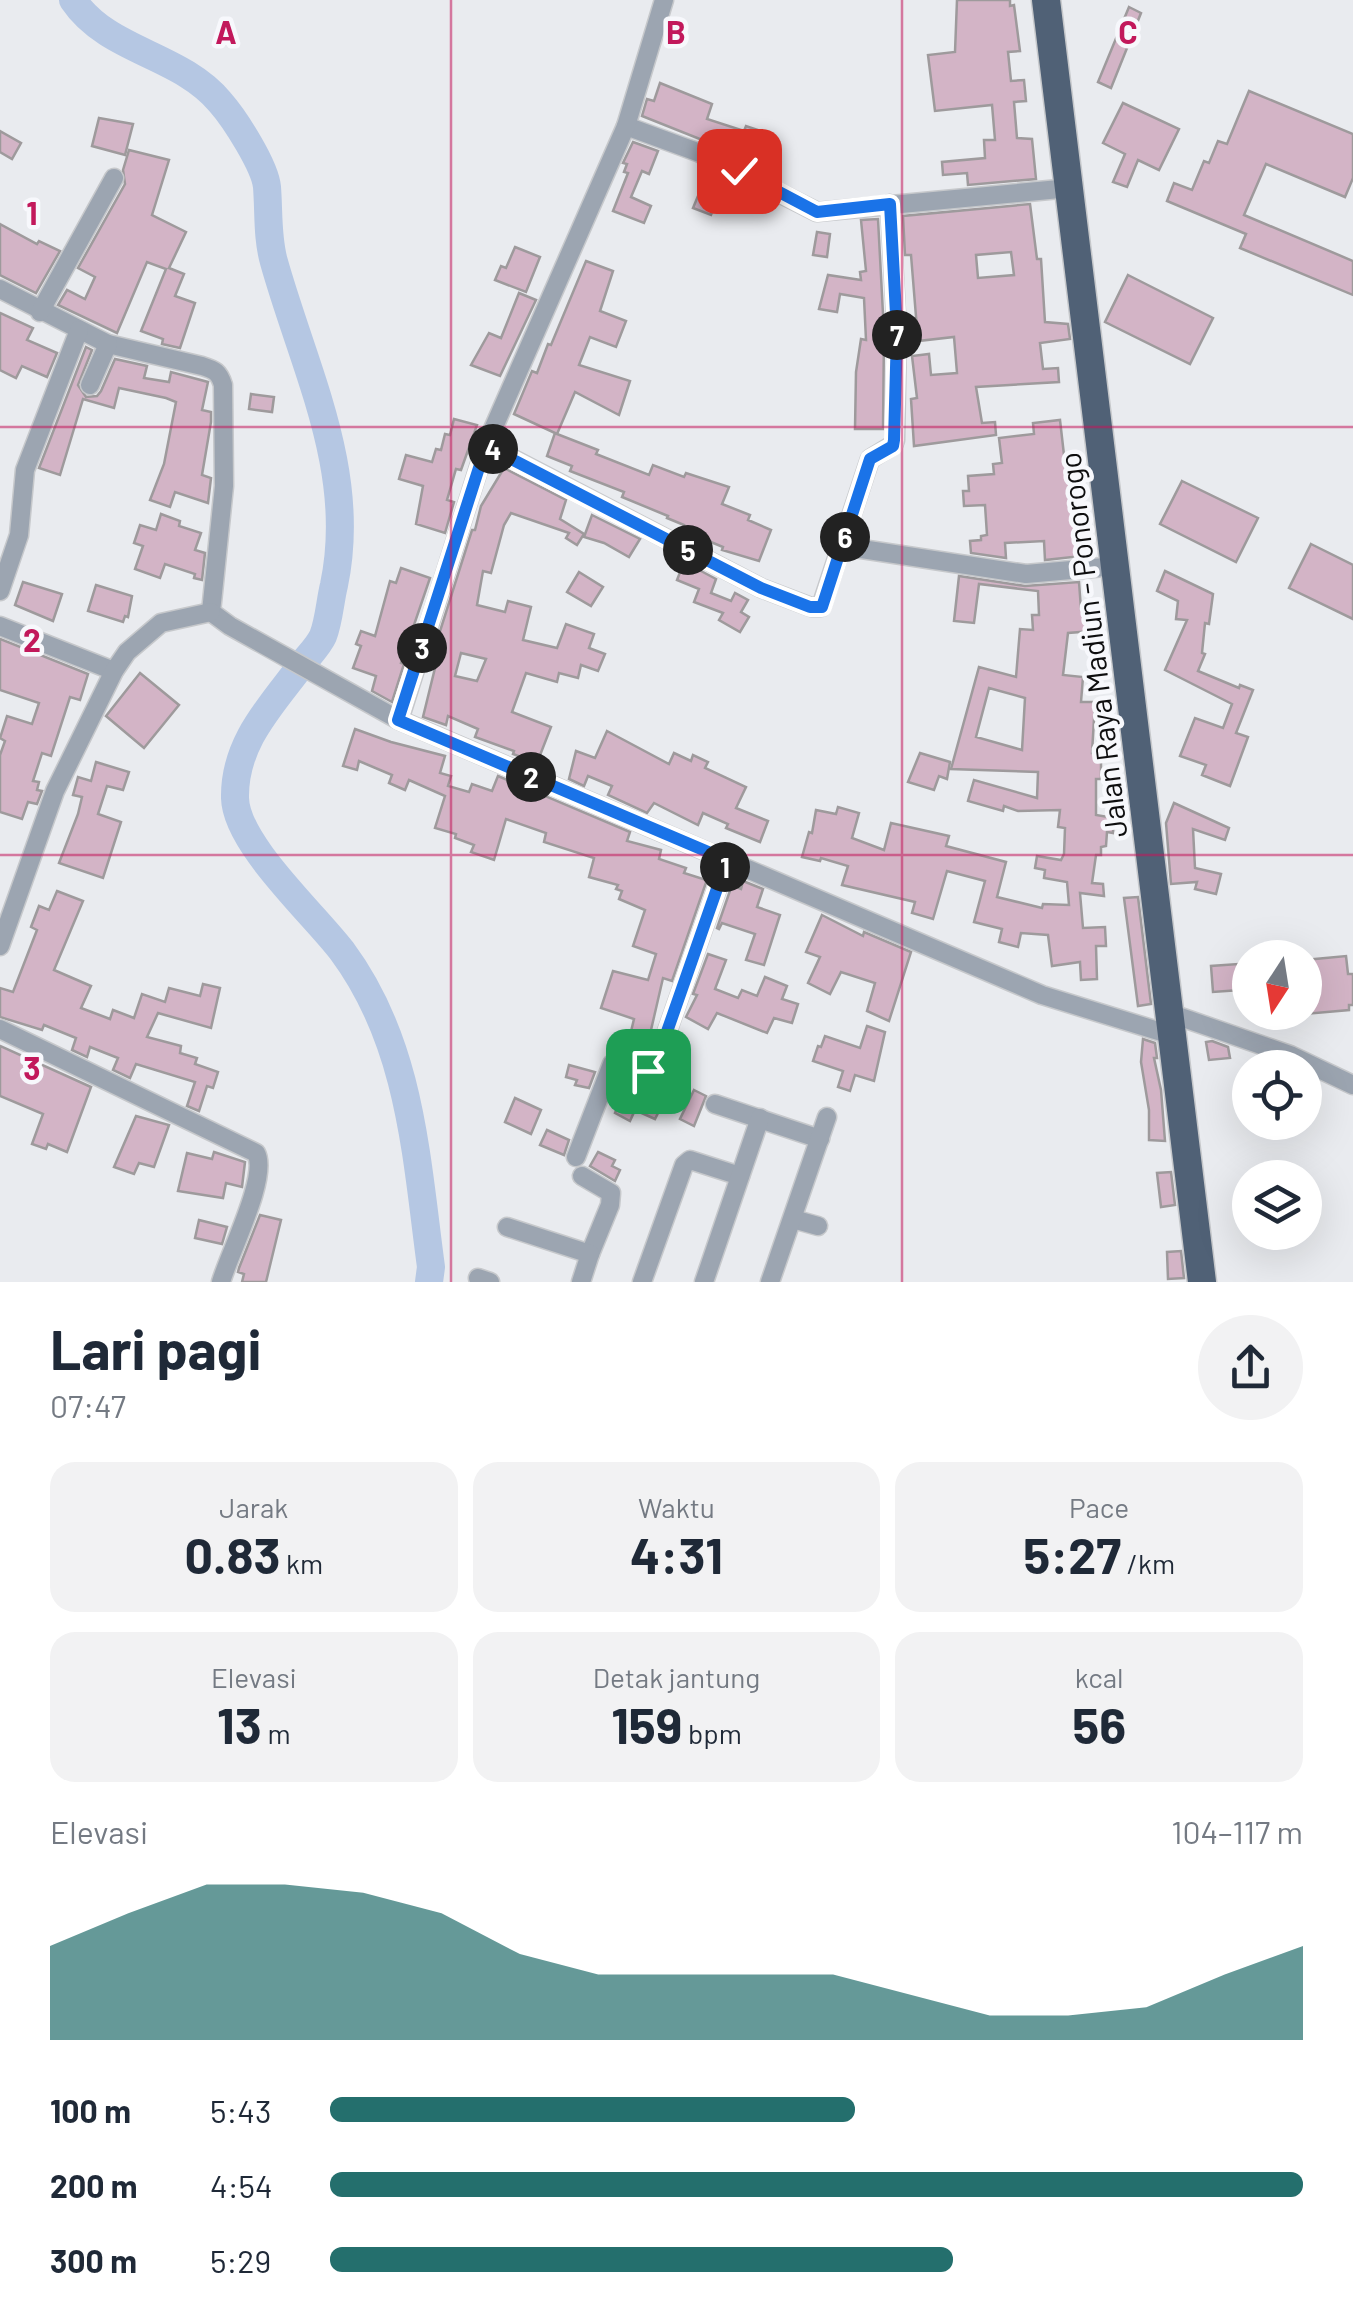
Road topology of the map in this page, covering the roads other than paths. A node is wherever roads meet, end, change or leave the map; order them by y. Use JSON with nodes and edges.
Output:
{"nodes":[{"id":1,"x":664,"y":0,"type":"edge"},
{"id":2,"x":1046,"y":0,"type":"edge"},
{"id":3,"x":626,"y":126,"type":"junction"},
{"id":4,"x":114,"y":178,"type":"dead end"},
{"id":5,"x":1070,"y":188,"type":"junction"},
{"id":6,"x":890,"y":204,"type":"junction"},
{"id":7,"x":0,"y":289,"type":"edge"},
{"id":8,"x":40,"y":312,"type":"junction"},
{"id":9,"x":79,"y":330,"type":"junction"},
{"id":10,"x":108,"y":344,"type":"junction"},
{"id":11,"x":90,"y":386,"type":"dead end"},
{"id":12,"x":486,"y":446,"type":"junction"},
{"id":13,"x":842,"y":546,"type":"junction"},
{"id":14,"x":1116,"y":566,"type":"junction"},
{"id":15,"x":0,"y":590,"type":"edge"},
{"id":16,"x":210,"y":612,"type":"junction"},
{"id":17,"x":0,"y":626,"type":"edge"},
{"id":18,"x":114,"y":671,"type":"junction"},
{"id":19,"x":398,"y":720,"type":"junction"},
{"id":20,"x":727,"y":860,"type":"junction"},
{"id":21,"x":0,"y":946,"type":"edge"},
{"id":22,"x":1170,"y":1024,"type":"junction"},
{"id":23,"x":0,"y":1029,"type":"edge"},
{"id":24,"x":1353,"y":1084,"type":"edge"},
{"id":25,"x":716,"y":1104,"type":"dead end"},
{"id":26,"x":827,"y":1116,"type":"dead end"},
{"id":27,"x":760,"y":1118,"type":"junction"},
{"id":28,"x":820,"y":1139,"type":"junction"},
{"id":29,"x":576,"y":1156,"type":"dead end"},
{"id":30,"x":582,"y":1176,"type":"dead end"},
{"id":31,"x":740,"y":1176,"type":"junction"},
{"id":32,"x":793,"y":1220,"type":"junction"},
{"id":33,"x":818,"y":1226,"type":"dead end"},
{"id":34,"x":507,"y":1227,"type":"dead end"},
{"id":35,"x":590,"y":1254,"type":"junction"},
{"id":36,"x":220,"y":1282,"type":"edge"},
{"id":37,"x":581,"y":1282,"type":"edge"},
{"id":38,"x":642,"y":1282,"type":"edge"},
{"id":39,"x":704,"y":1282,"type":"edge"},
{"id":40,"x":770,"y":1282,"type":"edge"},
{"id":41,"x":1202,"y":1282,"type":"edge"}],
"edges":[{"from":1,"to":3,"type":"street"},
{"from":2,"to":5,"type":"highway","name":"Jalan Raya Madiun - Ponorogo"},
{"from":3,"to":6,"type":"street"},
{"from":3,"to":12,"type":"street"},
{"from":4,"to":8,"type":"street"},
{"from":5,"to":6,"type":"street"},
{"from":5,"to":14,"type":"highway","name":"Jalan Raya Madiun - Ponorogo"},
{"from":6,"to":13,"type":"street"},
{"from":7,"to":8,"type":"street"},
{"from":8,"to":9,"type":"street"},
{"from":9,"to":10,"type":"street"},
{"from":9,"to":15,"type":"street"},
{"from":10,"to":11,"type":"street"},
{"from":10,"to":16,"type":"street"},
{"from":12,"to":13,"type":"street"},
{"from":12,"to":19,"type":"street"},
{"from":13,"to":14,"type":"street"},
{"from":14,"to":22,"type":"highway","name":"Jalan Raya Madiun - Ponorogo"},
{"from":16,"to":18,"type":"street"},
{"from":16,"to":19,"type":"street"},
{"from":17,"to":18,"type":"street"},
{"from":18,"to":21,"type":"street"},
{"from":19,"to":20,"type":"street"},
{"from":20,"to":22,"type":"street"},
{"from":20,"to":29,"type":"street"},
{"from":22,"to":24,"type":"street"},
{"from":22,"to":41,"type":"highway","name":"Jalan Raya Madiun - Ponorogo"},
{"from":23,"to":36,"type":"street"},
{"from":25,"to":27,"type":"street"},
{"from":26,"to":28,"type":"street"},
{"from":27,"to":28,"type":"street"},
{"from":27,"to":31,"type":"street"},
{"from":28,"to":32,"type":"street"},
{"from":30,"to":35,"type":"street"},
{"from":31,"to":38,"type":"street"},
{"from":31,"to":39,"type":"street"},
{"from":32,"to":33,"type":"street"},
{"from":32,"to":40,"type":"street"},
{"from":34,"to":35,"type":"street"},
{"from":35,"to":37,"type":"street"}]}
